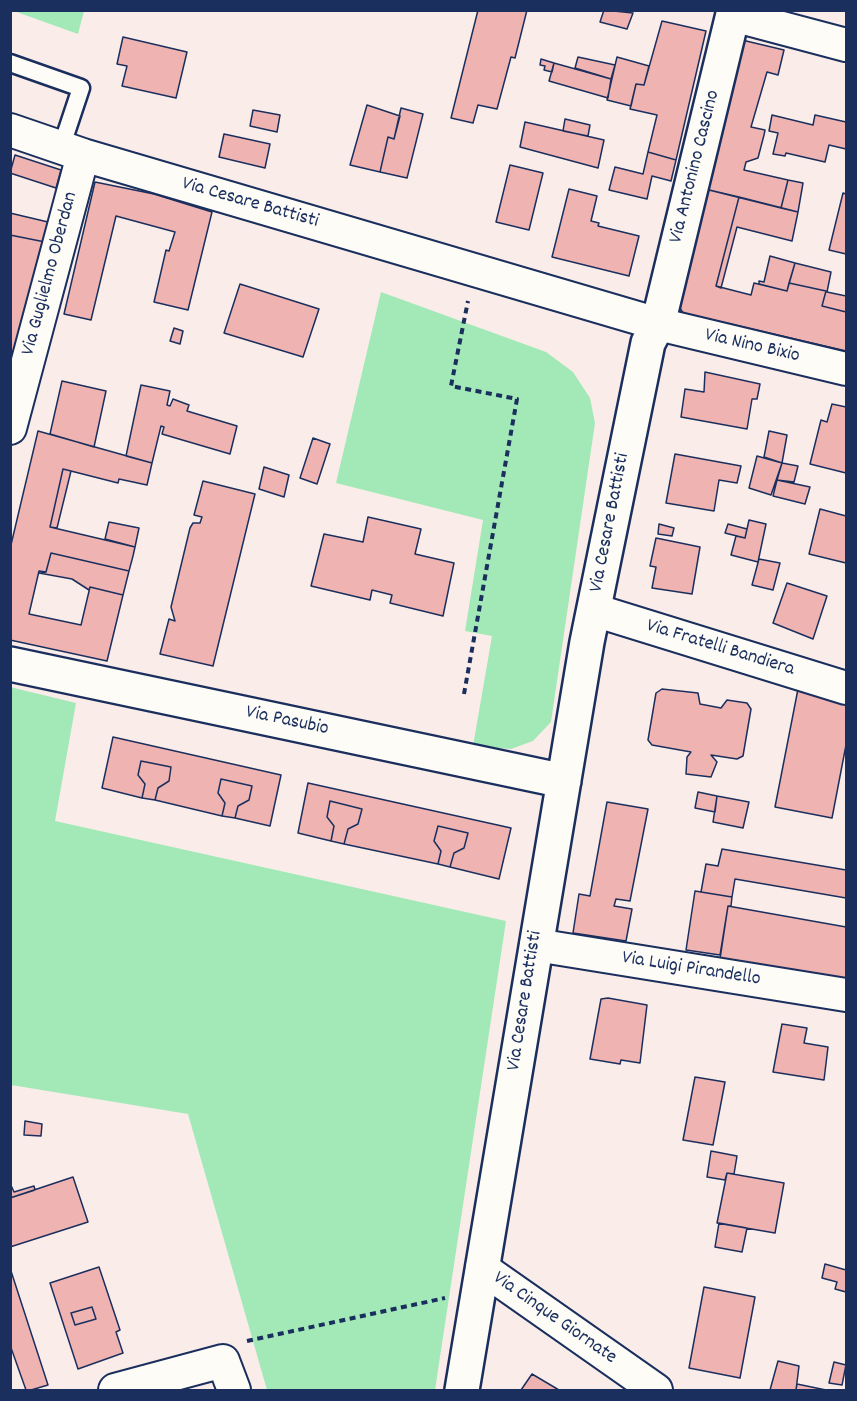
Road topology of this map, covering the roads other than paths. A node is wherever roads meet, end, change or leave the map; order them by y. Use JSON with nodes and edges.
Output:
{"nodes":[{"id":1,"x":733,"y":13,"type":"edge"},
{"id":2,"x":846,"y":45,"type":"edge"},
{"id":3,"x":10,"y":63,"type":"edge"},
{"id":4,"x":10,"y":130,"type":"edge"},
{"id":5,"x":72,"y":152,"type":"junction"},
{"id":6,"x":658,"y":324,"type":"junction"},
{"id":7,"x":846,"y":369,"type":"edge"},
{"id":8,"x":10,"y":428,"type":"edge"},
{"id":9,"x":594,"y":610,"type":"junction"},
{"id":10,"x":10,"y":664,"type":"edge"},
{"id":11,"x":846,"y":688,"type":"edge"},
{"id":12,"x":564,"y":781,"type":"junction"},
{"id":13,"x":536,"y":945,"type":"junction"},
{"id":14,"x":846,"y":995,"type":"edge"},
{"id":15,"x":480,"y":1280,"type":"junction"},
{"id":16,"x":115,"y":1390,"type":"edge"},
{"id":17,"x":234,"y":1390,"type":"edge"},
{"id":18,"x":462,"y":1390,"type":"edge"},
{"id":19,"x":656,"y":1390,"type":"edge"}],
"edges":[{"from":1,"to":2,"type":"street"},
{"from":1,"to":6,"type":"street","name":"Via Antonino Cascino"},
{"from":3,"to":5,"type":"lane"},
{"from":4,"to":5,"type":"street","name":"Via Cesare Battisti"},
{"from":5,"to":6,"type":"street","name":"Via Cesare Battisti"},
{"from":5,"to":8,"type":"street","name":"Via Guglielmo Oberdan"},
{"from":6,"to":7,"type":"street","name":"Via Nino Bixio"},
{"from":6,"to":9,"type":"street","name":"Via Cesare Battisti"},
{"from":9,"to":11,"type":"street","name":"Via Fratelli Bandiera"},
{"from":9,"to":12,"type":"street","name":"Via Cesare Battisti"},
{"from":10,"to":12,"type":"street","name":"Via Pasubio"},
{"from":12,"to":13,"type":"street","name":"Via Cesare Battisti"},
{"from":13,"to":14,"type":"street","name":"Via Luigi Pirandello"},
{"from":13,"to":15,"type":"street","name":"Via Cesare Battisti"},
{"from":15,"to":18,"type":"street","name":"Via Cesare Battisti"},
{"from":15,"to":19,"type":"street","name":"Via Cinque Giornate"},
{"from":16,"to":17,"type":"street"}]}
